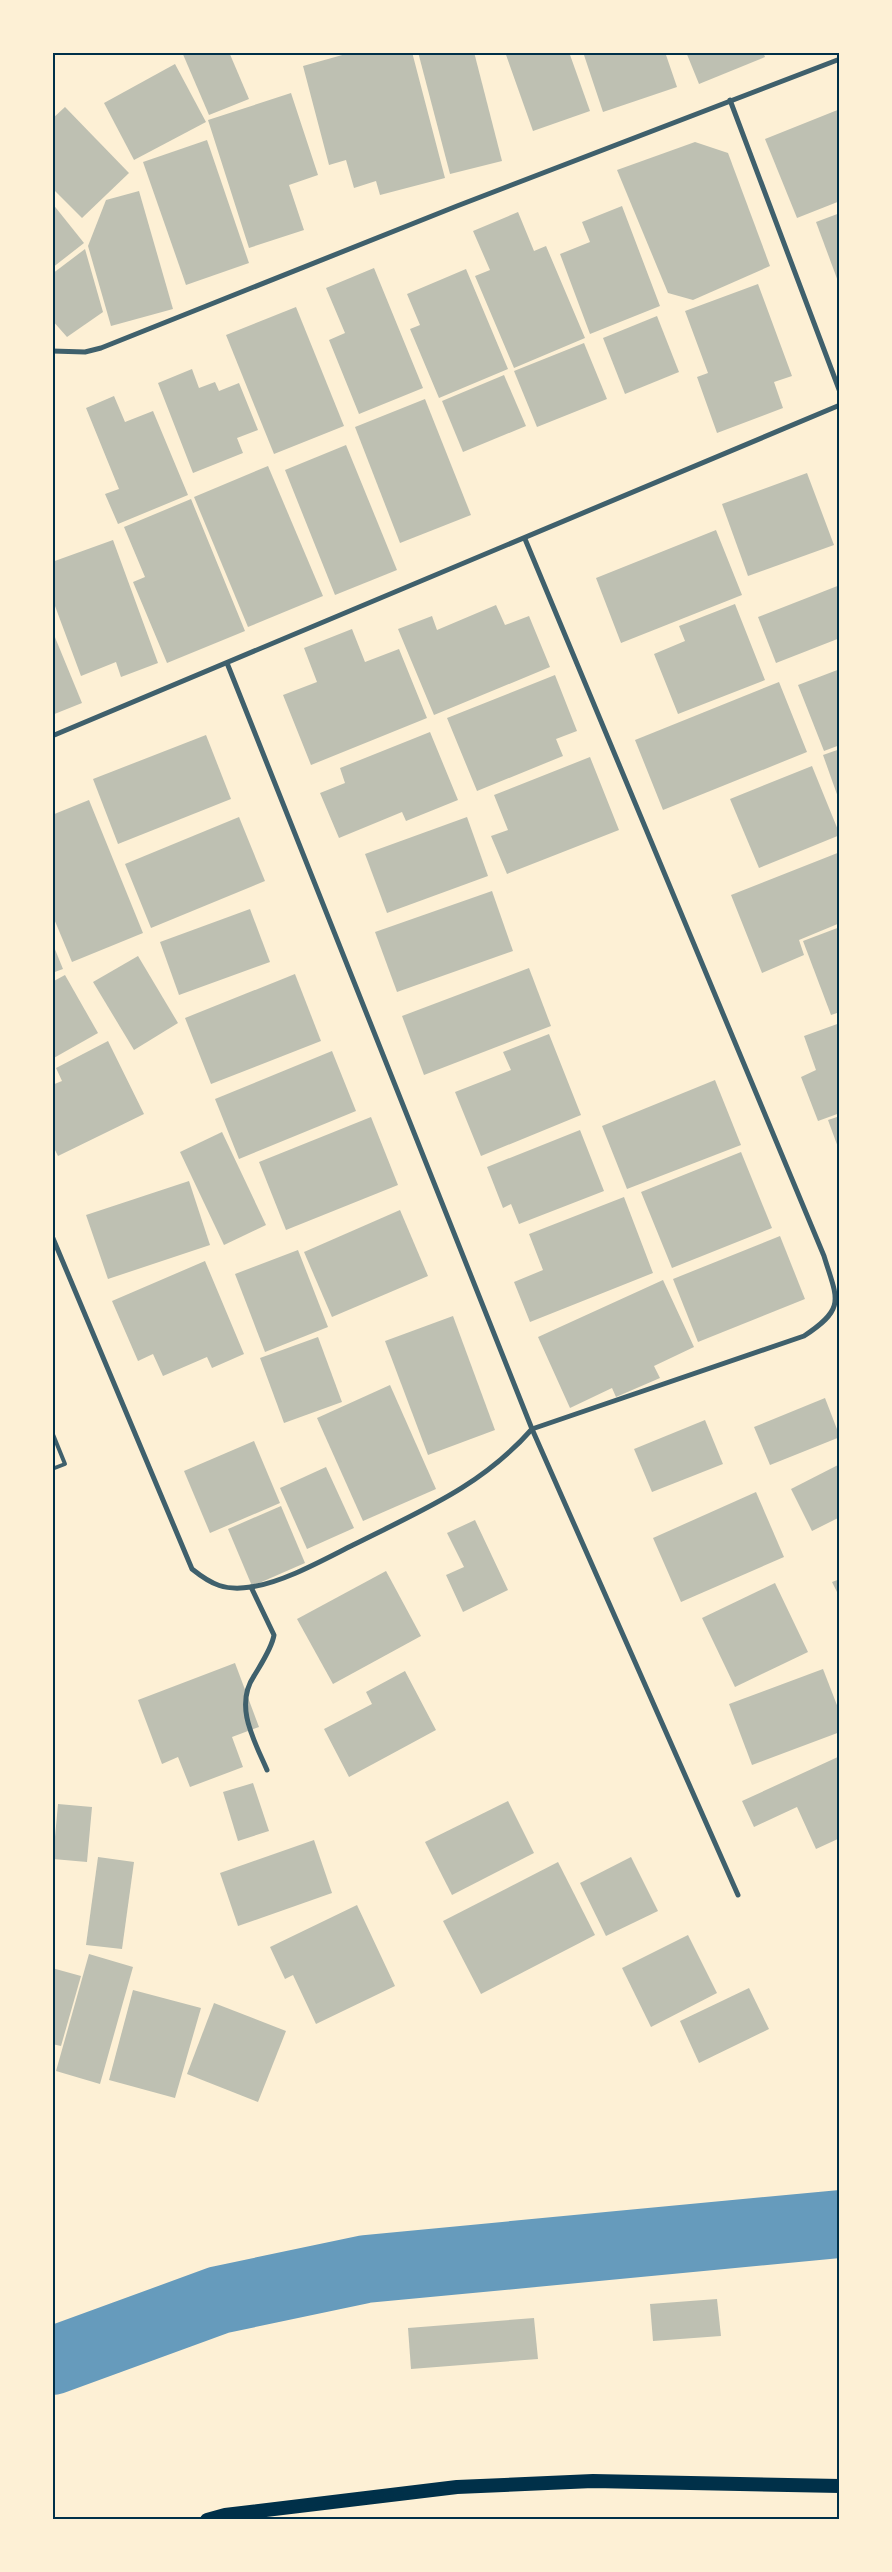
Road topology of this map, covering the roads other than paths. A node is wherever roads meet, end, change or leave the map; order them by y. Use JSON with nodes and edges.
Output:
{"nodes":[{"id":1,"x":840,"y":59,"type":"edge"},
{"id":2,"x":730,"y":100,"type":"junction"},
{"id":3,"x":52,"y":351,"type":"edge"},
{"id":4,"x":840,"y":392,"type":"edge"},
{"id":5,"x":840,"y":405,"type":"edge"},
{"id":6,"x":525,"y":538,"type":"junction"},
{"id":7,"x":227,"y":664,"type":"junction"},
{"id":8,"x":52,"y":736,"type":"edge"},
{"id":9,"x":52,"y":1236,"type":"edge"},
{"id":10,"x":532,"y":1429,"type":"junction"},
{"id":11,"x":52,"y":1432,"type":"edge"},
{"id":12,"x":52,"y":1469,"type":"edge"},
{"id":13,"x":252,"y":1587,"type":"junction"},
{"id":14,"x":267,"y":1770,"type":"dead end"},
{"id":15,"x":738,"y":1895,"type":"dead end"},
{"id":16,"x":840,"y":2486,"type":"edge"},
{"id":17,"x":207,"y":2520,"type":"edge"}],
"edges":[{"from":1,"to":2,"type":"street"},
{"from":2,"to":3,"type":"street"},
{"from":2,"to":4,"type":"street"},
{"from":5,"to":6,"type":"street"},
{"from":6,"to":7,"type":"street"},
{"from":6,"to":10,"type":"street"},
{"from":7,"to":8,"type":"street"},
{"from":7,"to":10,"type":"street"},
{"from":9,"to":13,"type":"street"},
{"from":10,"to":13,"type":"street"},
{"from":10,"to":15,"type":"street"},
{"from":11,"to":12,"type":"lane"},
{"from":13,"to":14,"type":"street"},
{"from":16,"to":17,"type":"highway"}]}
